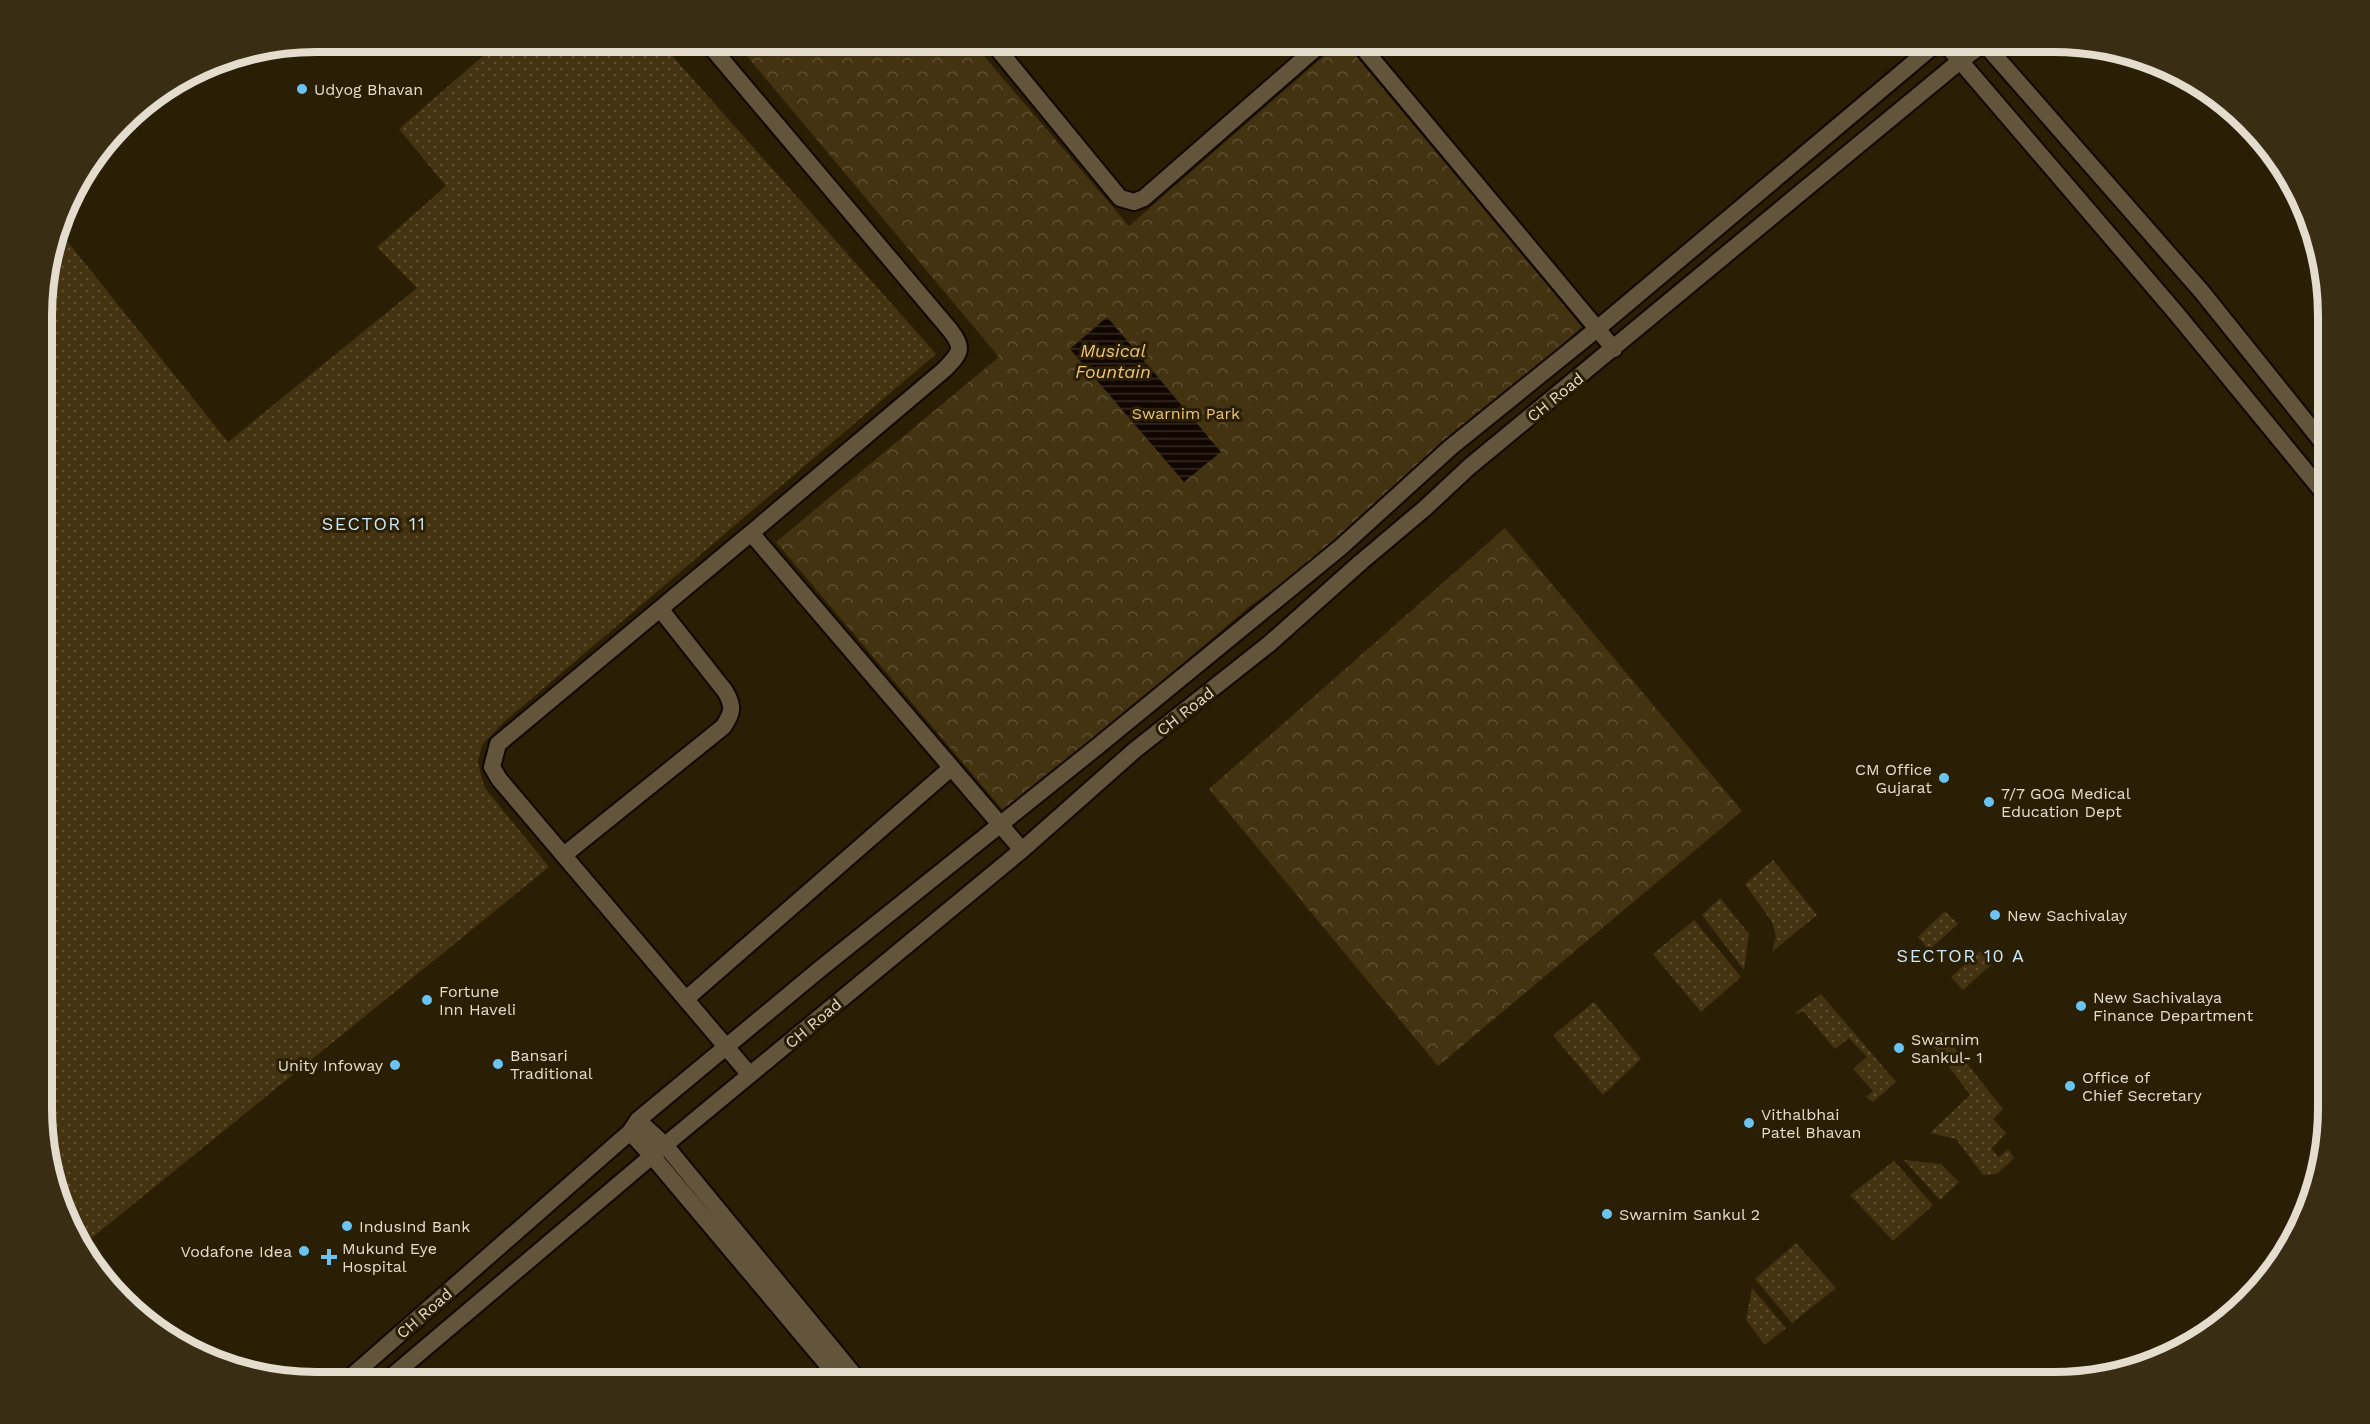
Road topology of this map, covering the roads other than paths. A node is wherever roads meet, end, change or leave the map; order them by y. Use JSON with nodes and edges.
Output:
{"nodes":[{"id":1,"x":716,"y":52,"type":"edge"},
{"id":2,"x":1000,"y":52,"type":"edge"},
{"id":3,"x":1312,"y":52,"type":"edge"},
{"id":4,"x":1366,"y":52,"type":"edge"},
{"id":5,"x":1926,"y":52,"type":"edge"},
{"id":6,"x":1952,"y":52,"type":"edge"},
{"id":7,"x":1972,"y":52,"type":"edge"},
{"id":8,"x":1994,"y":52,"type":"edge"},
{"id":9,"x":1960,"y":61,"type":"junction"},
{"id":10,"x":1597,"y":329,"type":"junction"},
{"id":11,"x":1614,"y":349,"type":"junction"},
{"id":12,"x":2318,"y":437,"type":"edge"},
{"id":13,"x":2318,"y":486,"type":"edge"},
{"id":14,"x":751,"y":533,"type":"junction"},
{"id":15,"x":661,"y":610,"type":"junction"},
{"id":16,"x":951,"y":768,"type":"junction"},
{"id":17,"x":999,"y":824,"type":"junction"},
{"id":18,"x":1022,"y":850,"type":"junction"},
{"id":19,"x":564,"y":855,"type":"junction"},
{"id":20,"x":686,"y":999,"type":"junction"},
{"id":21,"x":726,"y":1046,"type":"junction"},
{"id":22,"x":750,"y":1075,"type":"junction"},
{"id":23,"x":634,"y":1126,"type":"junction"},
{"id":24,"x":659,"y":1151,"type":"junction"},
{"id":25,"x":838,"y":1369,"type":"edge"},
{"id":26,"x":356,"y":1372,"type":"edge"},
{"id":27,"x":397,"y":1372,"type":"edge"}],
"edges":[{"from":1,"to":14,"type":"street"},
{"from":2,"to":3,"type":"street"},
{"from":4,"to":10,"type":"street"},
{"from":5,"to":10,"type":"street","name":"CH Road"},
{"from":6,"to":9,"type":"street"},
{"from":7,"to":9,"type":"street","name":"CH Road"},
{"from":8,"to":12,"type":"street"},
{"from":9,"to":11,"type":"street","name":"CH Road"},
{"from":9,"to":13,"type":"street"},
{"from":10,"to":11,"type":"street"},
{"from":10,"to":17,"type":"street","name":"CH Road"},
{"from":11,"to":18,"type":"street","name":"CH Road"},
{"from":14,"to":15,"type":"street"},
{"from":14,"to":16,"type":"street"},
{"from":15,"to":19,"type":"street"},
{"from":15,"to":19,"type":"street"},
{"from":16,"to":17,"type":"street"},
{"from":16,"to":20,"type":"street"},
{"from":17,"to":18,"type":"street"},
{"from":17,"to":21,"type":"street","name":"CH Road"},
{"from":18,"to":22,"type":"street","name":"CH Road"},
{"from":19,"to":20,"type":"street"},
{"from":20,"to":21,"type":"street"},
{"from":21,"to":22,"type":"street"},
{"from":21,"to":23,"type":"street","name":"CH Road"},
{"from":22,"to":24,"type":"street","name":"CH Road"},
{"from":23,"to":24,"type":"street"},
{"from":23,"to":26,"type":"street","name":"CH Road"},
{"from":24,"to":25,"type":"street"},
{"from":24,"to":27,"type":"street","name":"CH Road"}]}
